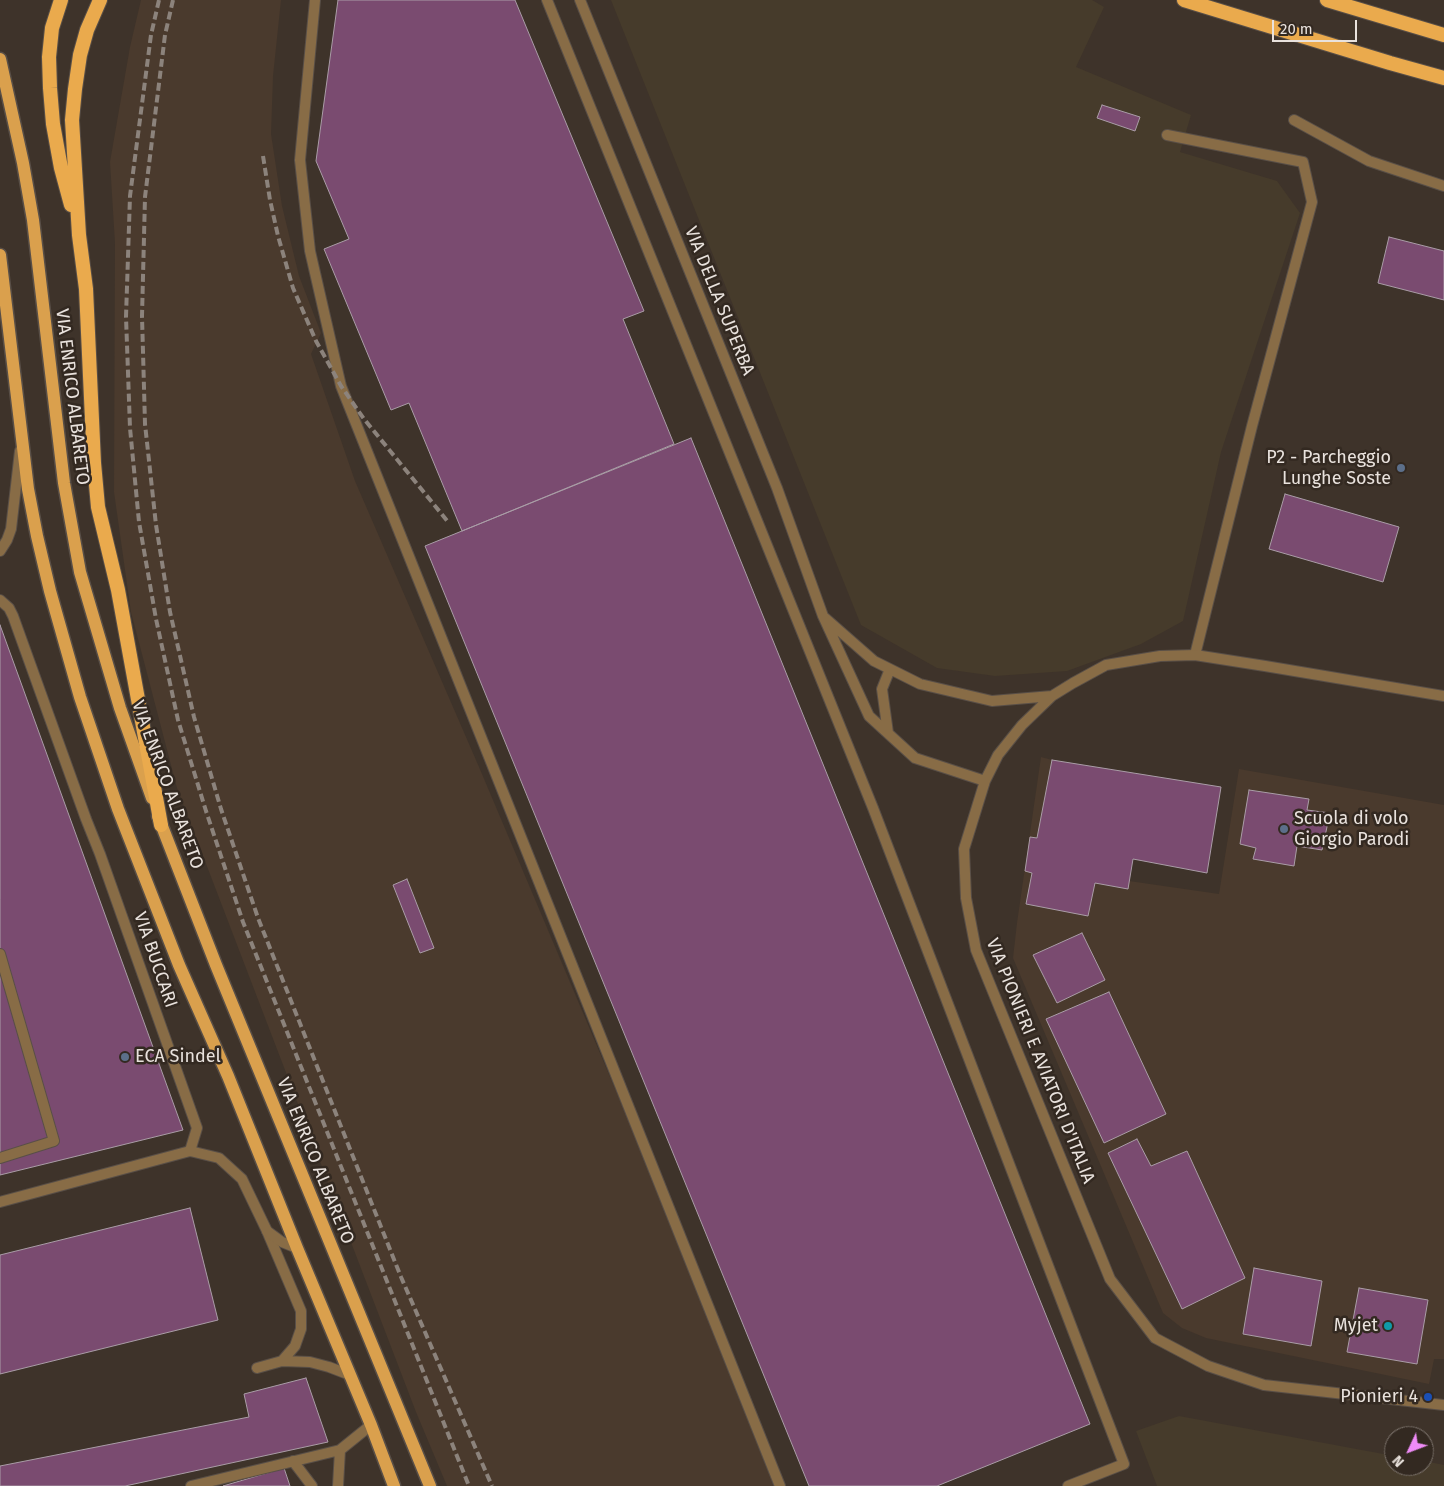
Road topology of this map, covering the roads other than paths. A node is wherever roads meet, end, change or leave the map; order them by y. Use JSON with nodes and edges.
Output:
{"nodes":[{"id":1,"x":61,"y":0,"type":"edge"},
{"id":2,"x":100,"y":0,"type":"edge"},
{"id":3,"x":315,"y":0,"type":"edge"},
{"id":4,"x":547,"y":0,"type":"edge"},
{"id":5,"x":580,"y":0,"type":"edge"},
{"id":6,"x":1185,"y":0,"type":"edge"},
{"id":7,"x":1328,"y":0,"type":"edge"},
{"id":8,"x":1444,"y":35,"type":"edge"},
{"id":9,"x":0,"y":59,"type":"edge"},
{"id":10,"x":1444,"y":78,"type":"edge"},
{"id":11,"x":1294,"y":120,"type":"dead end"},
{"id":12,"x":1167,"y":135,"type":"dead end"},
{"id":13,"x":1444,"y":186,"type":"edge"},
{"id":14,"x":79,"y":235,"type":"junction"},
{"id":15,"x":0,"y":256,"type":"edge"},
{"id":16,"x":22,"y":440,"type":"junction"},
{"id":17,"x":0,"y":551,"type":"edge"},
{"id":18,"x":0,"y":600,"type":"edge"},
{"id":19,"x":823,"y":616,"type":"junction"},
{"id":20,"x":1195,"y":656,"type":"junction"},
{"id":21,"x":890,"y":669,"type":"junction"},
{"id":22,"x":1052,"y":696,"type":"junction"},
{"id":23,"x":1444,"y":696,"type":"edge"},
{"id":24,"x":888,"y":733,"type":"junction"},
{"id":25,"x":985,"y":781,"type":"junction"},
{"id":26,"x":161,"y":825,"type":"junction"},
{"id":27,"x":0,"y":954,"type":"edge"},
{"id":28,"x":190,"y":1151,"type":"junction"},
{"id":29,"x":0,"y":1158,"type":"edge"},
{"id":30,"x":0,"y":1202,"type":"edge"},
{"id":31,"x":267,"y":1230,"type":"junction"},
{"id":32,"x":297,"y":1248,"type":"junction"},
{"id":33,"x":282,"y":1361,"type":"junction"},
{"id":34,"x":257,"y":1368,"type":"dead end"},
{"id":35,"x":350,"y":1375,"type":"junction"},
{"id":36,"x":1444,"y":1406,"type":"edge"},
{"id":37,"x":371,"y":1425,"type":"junction"},
{"id":38,"x":340,"y":1450,"type":"junction"},
{"id":39,"x":293,"y":1461,"type":"junction"},
{"id":40,"x":191,"y":1486,"type":"edge"},
{"id":41,"x":312,"y":1486,"type":"edge"},
{"id":42,"x":338,"y":1486,"type":"edge"},
{"id":43,"x":394,"y":1486,"type":"edge"},
{"id":44,"x":430,"y":1486,"type":"edge"},
{"id":45,"x":780,"y":1486,"type":"edge"},
{"id":46,"x":1068,"y":1486,"type":"edge"}],
"edges":[{"from":1,"to":14,"type":"highway"},
{"from":2,"to":14,"type":"highway"},
{"from":3,"to":45,"type":"street"},
{"from":4,"to":46,"type":"street"},
{"from":5,"to":19,"type":"street","name":"VIA DELLA SUPERBA"},
{"from":6,"to":10,"type":"highway"},
{"from":7,"to":8,"type":"highway"},
{"from":9,"to":26,"type":"main road","name":"VIA ENRICO ALBARETO"},
{"from":11,"to":13,"type":"street"},
{"from":12,"to":20,"type":"street"},
{"from":14,"to":26,"type":"highway"},
{"from":15,"to":16,"type":"main road"},
{"from":16,"to":17,"type":"street"},
{"from":16,"to":32,"type":"main road"},
{"from":18,"to":28,"type":"street","name":"VIA BUCCARI"},
{"from":19,"to":21,"type":"street","name":"VIA DELLA SUPERBA"},
{"from":19,"to":24,"type":"street","name":"VIA DELLA SUPERBA"},
{"from":20,"to":22,"type":"street","name":"VIA PIONIERI E AVIATORI D'ITALIA"},
{"from":20,"to":23,"type":"street","name":"VIA PIONIERI E AVIATORI D'ITALIA"},
{"from":21,"to":22,"type":"street","name":"VIA DELLA SUPERBA"},
{"from":21,"to":24,"type":"street"},
{"from":22,"to":25,"type":"street","name":"VIA PIONIERI E AVIATORI D'ITALIA"},
{"from":24,"to":25,"type":"street","name":"VIA DELLA SUPERBA"},
{"from":25,"to":36,"type":"street","name":"VIA PIONIERI E AVIATORI D'ITALIA"},
{"from":26,"to":44,"type":"main road","name":"VIA ENRICO ALBARETO"},
{"from":27,"to":29,"type":"street"},
{"from":28,"to":30,"type":"street"},
{"from":28,"to":31,"type":"street"},
{"from":31,"to":32,"type":"street"},
{"from":31,"to":33,"type":"street"},
{"from":32,"to":35,"type":"main road"},
{"from":33,"to":34,"type":"street"},
{"from":33,"to":35,"type":"street"},
{"from":35,"to":37,"type":"main road"},
{"from":37,"to":38,"type":"street"},
{"from":37,"to":43,"type":"main road"},
{"from":38,"to":39,"type":"street"},
{"from":38,"to":42,"type":"street"},
{"from":39,"to":40,"type":"street"},
{"from":39,"to":41,"type":"street"}]}
